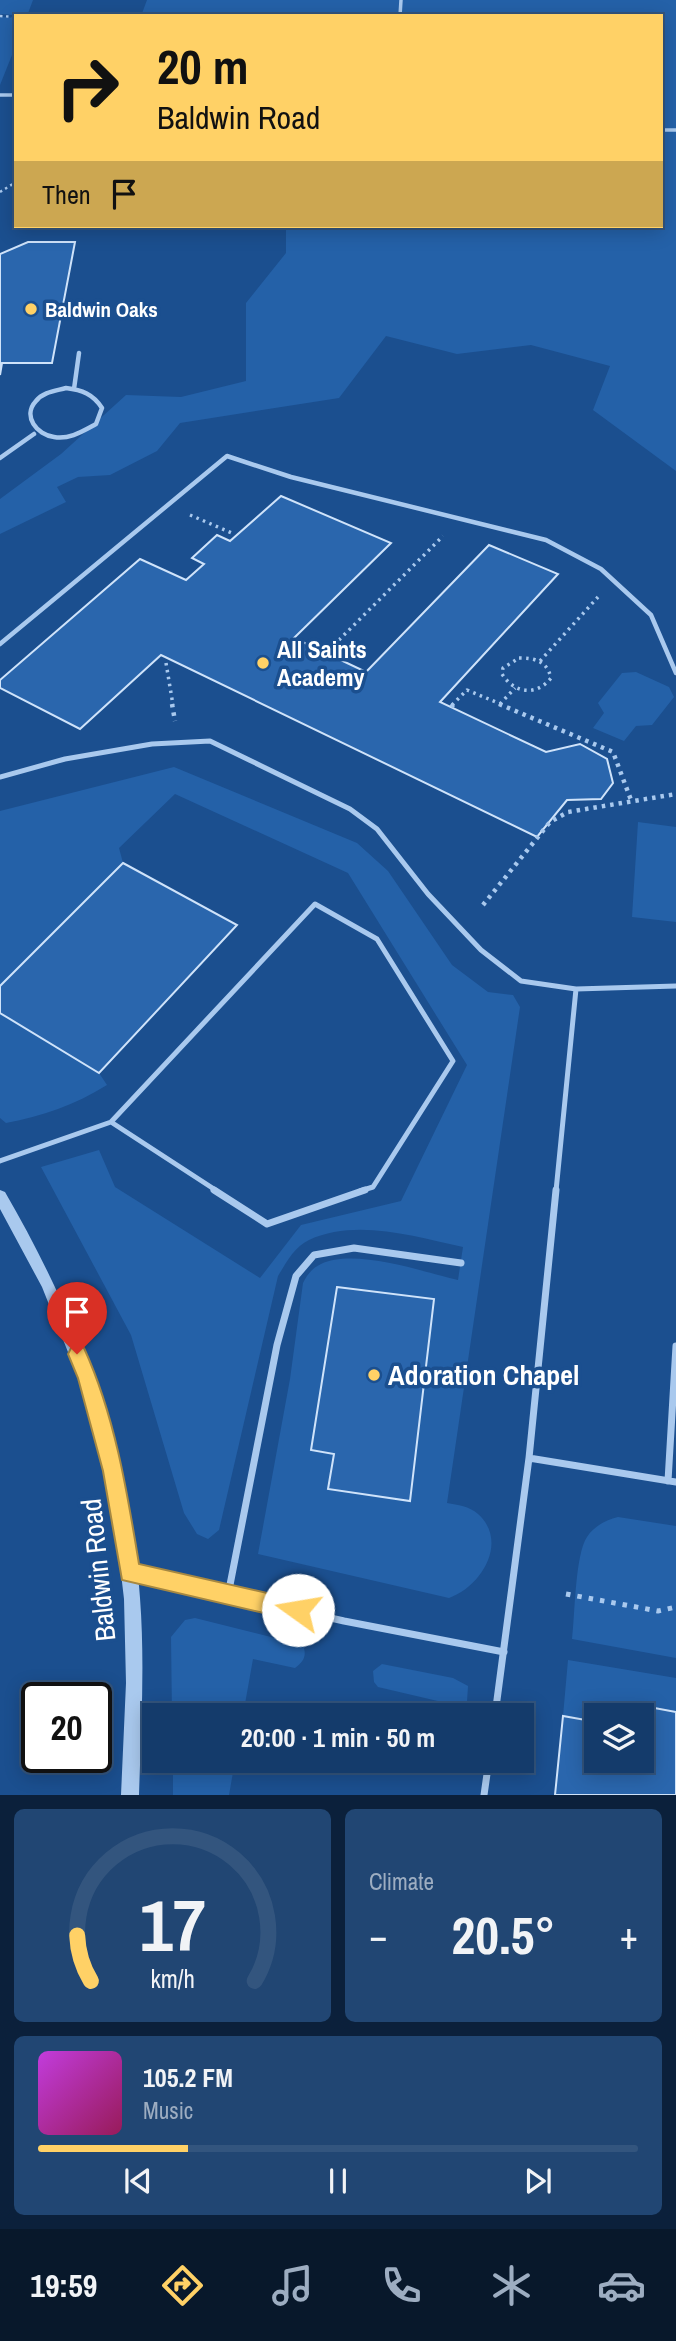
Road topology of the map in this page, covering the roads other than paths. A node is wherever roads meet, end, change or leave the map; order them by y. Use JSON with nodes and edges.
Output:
{"nodes":[{"id":1,"x":79,"y":353,"type":"dead end"},
{"id":2,"x":74,"y":389,"type":"junction"},
{"id":3,"x":29,"y":398,"type":"dead end"},
{"id":4,"x":25,"y":428,"type":"dead end"},
{"id":5,"x":34,"y":434,"type":"junction"},
{"id":6,"x":0,"y":458,"type":"edge"},
{"id":7,"x":0,"y":644,"type":"edge"},
{"id":8,"x":676,"y":673,"type":"edge"},
{"id":9,"x":0,"y":777,"type":"edge"},
{"id":10,"x":676,"y":986,"type":"edge"},
{"id":11,"x":576,"y":989,"type":"junction"},
{"id":12,"x":111,"y":1122,"type":"junction"},
{"id":13,"x":0,"y":1161,"type":"edge"},
{"id":14,"x":0,"y":1196,"type":"edge"},
{"id":15,"x":461,"y":1263,"type":"dead end"},
{"id":16,"x":676,"y":1346,"type":"edge"},
{"id":17,"x":529,"y":1458,"type":"junction"},
{"id":18,"x":672,"y":1481,"type":"edge"},
{"id":19,"x":130,"y":1572,"type":"junction"},
{"id":20,"x":228,"y":1595,"type":"junction"},
{"id":21,"x":504,"y":1652,"type":"junction"},
{"id":22,"x":497,"y":1703,"type":"edge"},
{"id":23,"x":487,"y":1773,"type":"edge"},
{"id":24,"x":130,"y":1795,"type":"edge"},
{"id":25,"x":484,"y":1795,"type":"edge"}],
"edges":[{"from":1,"to":2,"type":"lane"},
{"from":2,"to":3,"type":"lane"},
{"from":2,"to":5,"type":"lane"},
{"from":4,"to":5,"type":"lane"},
{"from":5,"to":6,"type":"lane"},
{"from":7,"to":8,"type":"lane"},
{"from":9,"to":11,"type":"lane"},
{"from":10,"to":11,"type":"lane"},
{"from":11,"to":17,"type":"lane"},
{"from":12,"to":12,"type":"lane"},
{"from":12,"to":13,"type":"lane"},
{"from":14,"to":19,"type":"street","name":"Baldwin Road"},
{"from":15,"to":20,"type":"lane"},
{"from":16,"to":18,"type":"lane"},
{"from":17,"to":18,"type":"lane"},
{"from":17,"to":21,"type":"lane"},
{"from":19,"to":20,"type":"lane"},
{"from":19,"to":24,"type":"street","name":"Baldwin Road"},
{"from":20,"to":21,"type":"lane"},
{"from":21,"to":22,"type":"lane"},
{"from":23,"to":25,"type":"lane"}]}
